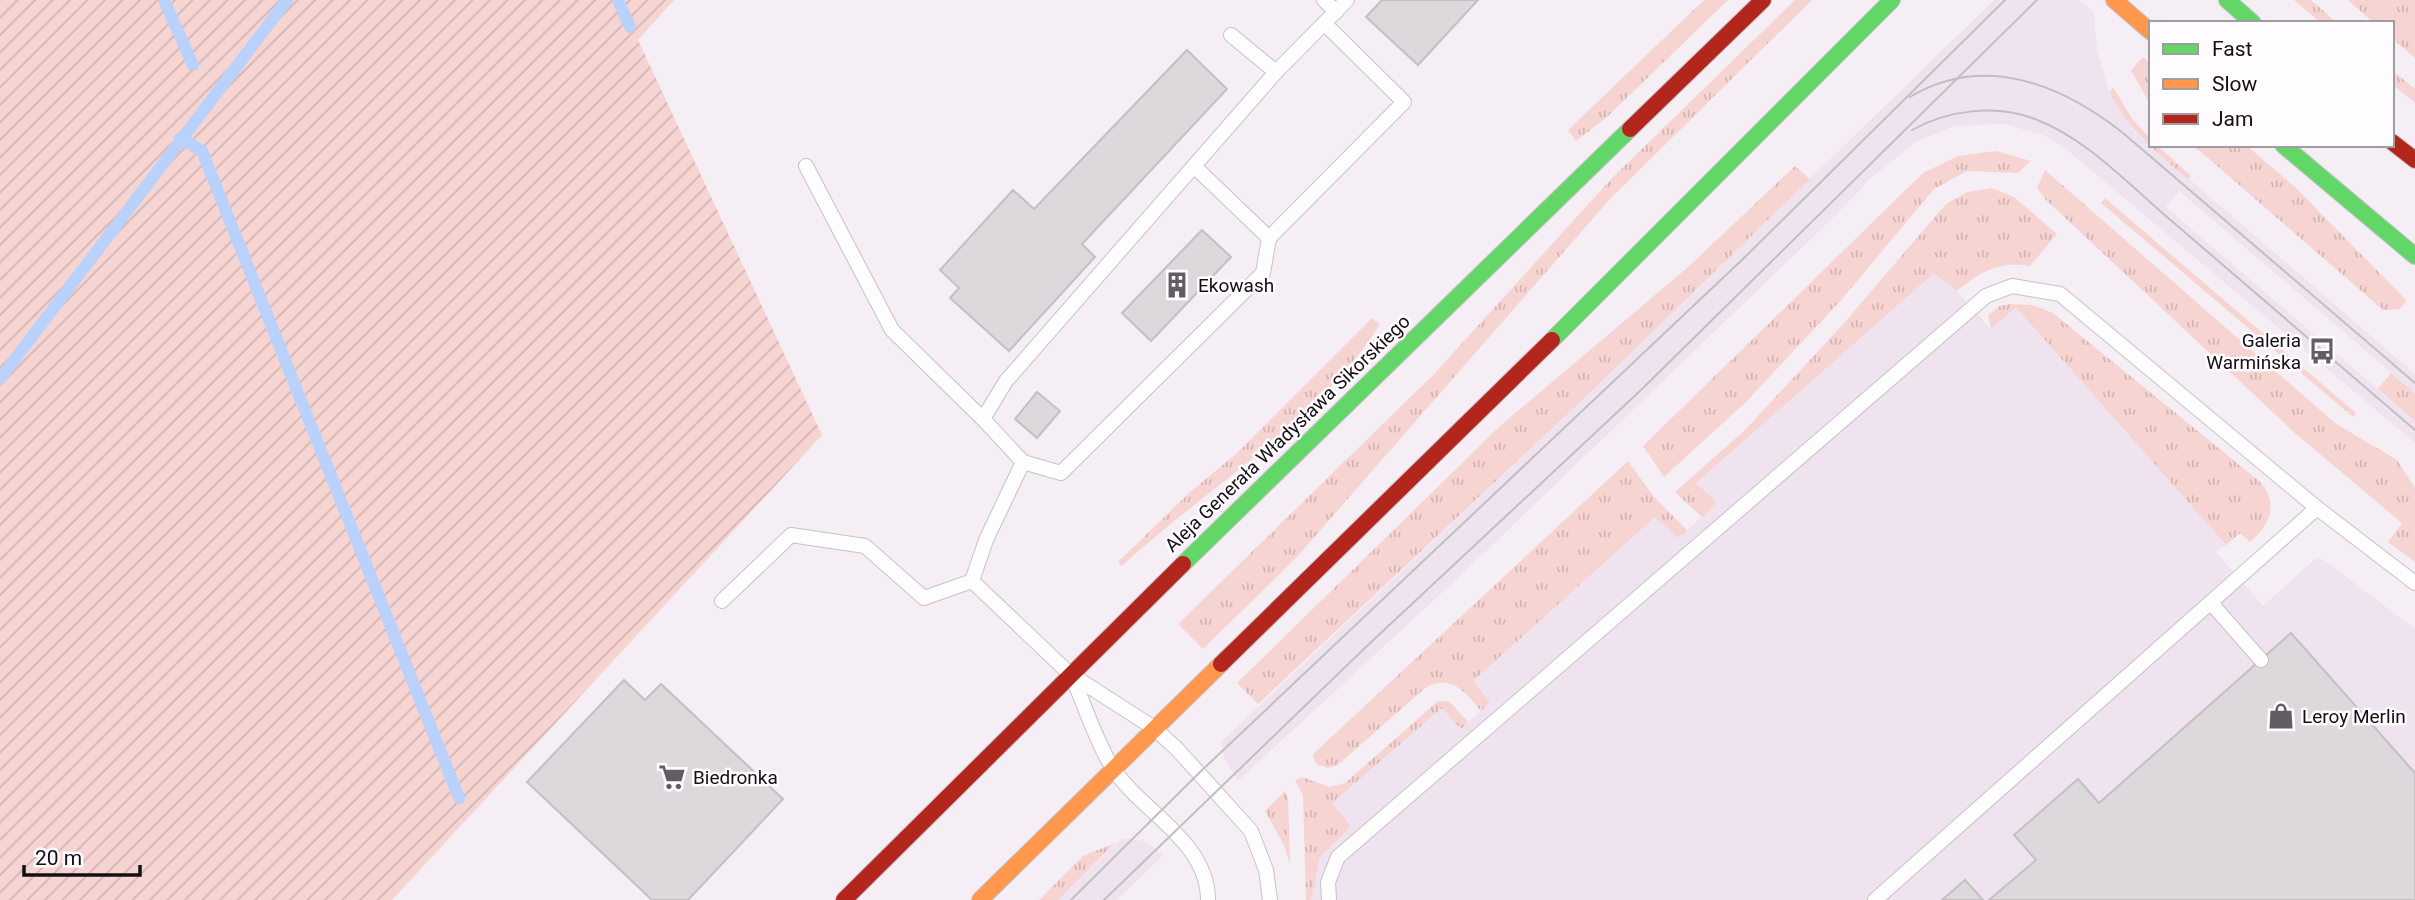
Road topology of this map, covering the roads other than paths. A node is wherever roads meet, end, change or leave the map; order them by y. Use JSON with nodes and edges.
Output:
{"nodes":[{"id":1,"x":1324,"y":0,"type":"edge"},
{"id":2,"x":1347,"y":0,"type":"edge"},
{"id":3,"x":1763,"y":0,"type":"edge"},
{"id":4,"x":1892,"y":0,"type":"edge"},
{"id":5,"x":2114,"y":0,"type":"edge"},
{"id":6,"x":2227,"y":0,"type":"edge"},
{"id":7,"x":1336,"y":12,"type":"junction"},
{"id":8,"x":2251,"y":21,"type":"edge"},
{"id":9,"x":1325,"y":24,"type":"junction"},
{"id":10,"x":2149,"y":30,"type":"edge"},
{"id":11,"x":1231,"y":35,"type":"dead end"},
{"id":12,"x":1276,"y":72,"type":"junction"},
{"id":13,"x":2394,"y":144,"type":"edge"},
{"id":14,"x":2285,"y":147,"type":"edge"},
{"id":15,"x":2415,"y":160,"type":"edge"},
{"id":16,"x":806,"y":166,"type":"dead end"},
{"id":17,"x":1195,"y":167,"type":"junction"},
{"id":18,"x":1269,"y":238,"type":"junction"},
{"id":19,"x":2415,"y":256,"type":"edge"},
{"id":20,"x":984,"y":419,"type":"junction"},
{"id":21,"x":1023,"y":462,"type":"junction"},
{"id":22,"x":2317,"y":508,"type":"junction"},
{"id":23,"x":972,"y":581,"type":"junction"},
{"id":24,"x":2415,"y":583,"type":"edge"},
{"id":25,"x":722,"y":601,"type":"dead end"},
{"id":26,"x":2211,"y":603,"type":"junction"},
{"id":27,"x":2261,"y":660,"type":"dead end"},
{"id":28,"x":1070,"y":674,"type":"junction"},
{"id":29,"x":1154,"y":727,"type":"junction"},
{"id":30,"x":1113,"y":768,"type":"junction"},
{"id":31,"x":844,"y":900,"type":"edge"},
{"id":32,"x":981,"y":900,"type":"edge"},
{"id":33,"x":1208,"y":900,"type":"edge"},
{"id":34,"x":1269,"y":900,"type":"edge"},
{"id":35,"x":1329,"y":900,"type":"edge"},
{"id":36,"x":1875,"y":900,"type":"edge"}],
"edges":[{"from":1,"to":7,"type":"lane"},
{"from":2,"to":7,"type":"lane"},
{"from":3,"to":28,"type":"main road","name":"Aleja Generała Władysława Sikorskiego"},
{"from":4,"to":29,"type":"main road"},
{"from":5,"to":10,"type":"main road"},
{"from":6,"to":8,"type":"main road"},
{"from":7,"to":9,"type":"lane"},
{"from":9,"to":12,"type":"lane"},
{"from":9,"to":18,"type":"lane"},
{"from":11,"to":12,"type":"lane"},
{"from":12,"to":17,"type":"lane"},
{"from":13,"to":15,"type":"main road"},
{"from":14,"to":19,"type":"main road"},
{"from":16,"to":20,"type":"lane"},
{"from":17,"to":18,"type":"lane"},
{"from":17,"to":20,"type":"lane"},
{"from":18,"to":21,"type":"lane"},
{"from":20,"to":21,"type":"lane"},
{"from":21,"to":23,"type":"lane"},
{"from":22,"to":24,"type":"lane"},
{"from":22,"to":26,"type":"lane"},
{"from":22,"to":35,"type":"lane"},
{"from":23,"to":25,"type":"lane"},
{"from":23,"to":28,"type":"lane"},
{"from":26,"to":27,"type":"lane"},
{"from":26,"to":36,"type":"lane"},
{"from":28,"to":29,"type":"lane"},
{"from":28,"to":30,"type":"lane"},
{"from":28,"to":31,"type":"main road","name":"Aleja Generała Władysława Sikorskiego"},
{"from":29,"to":30,"type":"main road"},
{"from":29,"to":34,"type":"lane"},
{"from":30,"to":32,"type":"main road"},
{"from":30,"to":33,"type":"lane"}]}
